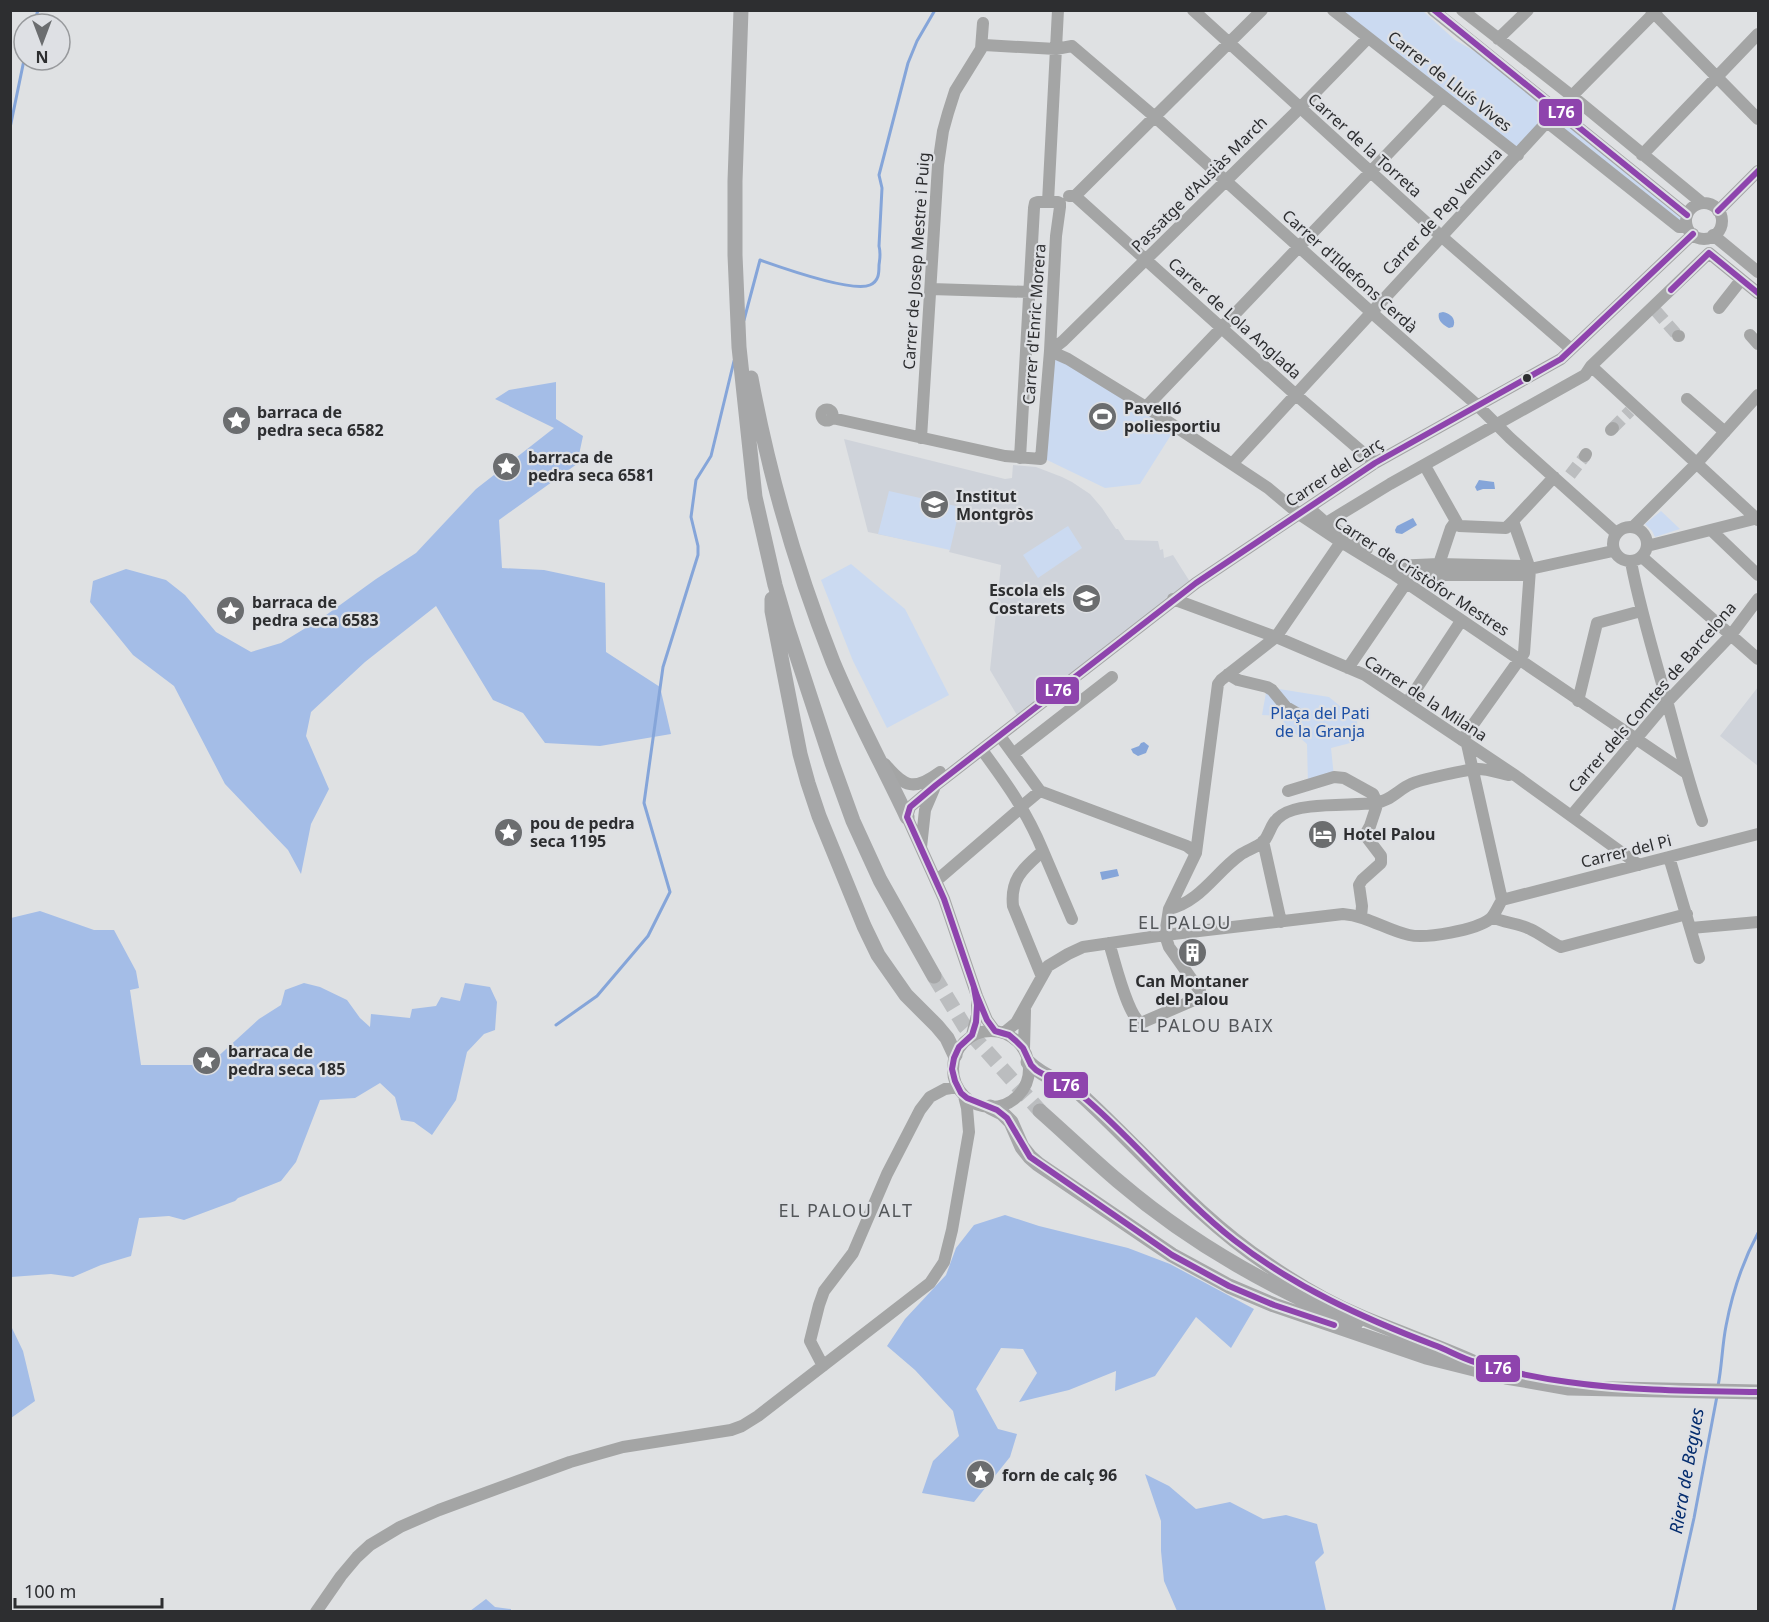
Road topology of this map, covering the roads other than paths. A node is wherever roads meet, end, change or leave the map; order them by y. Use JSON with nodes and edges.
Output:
{"nodes":[{"id":1,"x":741,"y":10,"type":"edge"},
{"id":2,"x":1058,"y":10,"type":"edge"},
{"id":3,"x":1193,"y":10,"type":"edge"},
{"id":4,"x":1262,"y":10,"type":"edge"},
{"id":5,"x":1333,"y":10,"type":"edge"},
{"id":6,"x":1433,"y":10,"type":"edge"},
{"id":7,"x":1462,"y":10,"type":"edge"},
{"id":8,"x":1527,"y":10,"type":"edge"},
{"id":9,"x":1654,"y":11,"type":"edge"},
{"id":10,"x":983,"y":23,"type":"dead end"},
{"id":11,"x":1758,"y":34,"type":"edge"},
{"id":12,"x":1368,"y":38,"type":"junction"},
{"id":13,"x":1498,"y":39,"type":"junction"},
{"id":14,"x":1230,"y":43,"type":"junction"},
{"id":15,"x":982,"y":46,"type":"junction"},
{"id":16,"x":1056,"y":49,"type":"junction"},
{"id":17,"x":1717,"y":77,"type":"junction"},
{"id":18,"x":1443,"y":96,"type":"junction"},
{"id":19,"x":1572,"y":96,"type":"junction"},
{"id":20,"x":1300,"y":108,"type":"junction"},
{"id":21,"x":1557,"y":111,"type":"junction"},
{"id":22,"x":1155,"y":117,"type":"junction"},
{"id":23,"x":1758,"y":119,"type":"edge"},
{"id":24,"x":1547,"y":122,"type":"junction"},
{"id":25,"x":1518,"y":155,"type":"junction"},
{"id":26,"x":1642,"y":155,"type":"junction"},
{"id":27,"x":1758,"y":171,"type":"edge"},
{"id":28,"x":1371,"y":172,"type":"junction"},
{"id":29,"x":1226,"y":181,"type":"junction"},
{"id":30,"x":1075,"y":196,"type":"junction"},
{"id":31,"x":1054,"y":203,"type":"junction"},
{"id":32,"x":1701,"y":203,"type":"junction"},
{"id":33,"x":1718,"y":211,"type":"junction"},
{"id":34,"x":1689,"y":226,"type":"junction"},
{"id":35,"x":1713,"y":235,"type":"junction"},
{"id":36,"x":1441,"y":236,"type":"junction"},
{"id":37,"x":1299,"y":247,"type":"junction"},
{"id":38,"x":1146,"y":260,"type":"junction"},
{"id":39,"x":1758,"y":272,"type":"edge"},
{"id":40,"x":1741,"y":280,"type":"dead end"},
{"id":41,"x":931,"y":290,"type":"junction"},
{"id":42,"x":1029,"y":292,"type":"junction"},
{"id":43,"x":1758,"y":293,"type":"edge"},
{"id":44,"x":1719,"y":308,"type":"dead end"},
{"id":45,"x":1371,"y":312,"type":"junction"},
{"id":46,"x":1222,"y":328,"type":"junction"},
{"id":47,"x":739,"y":347,"type":"junction"},
{"id":48,"x":1571,"y":349,"type":"junction"},
{"id":49,"x":1050,"y":351,"type":"junction"},
{"id":50,"x":1591,"y":366,"type":"junction"},
{"id":51,"x":1296,"y":394,"type":"junction"},
{"id":52,"x":1758,"y":395,"type":"edge"},
{"id":53,"x":1687,"y":399,"type":"dead end"},
{"id":54,"x":1477,"y":405,"type":"junction"},
{"id":55,"x":1146,"y":407,"type":"junction"},
{"id":56,"x":832,"y":418,"type":"dead end"},
{"id":57,"x":1497,"y":424,"type":"junction"},
{"id":58,"x":1725,"y":432,"type":"junction"},
{"id":59,"x":921,"y":438,"type":"junction"},
{"id":60,"x":1020,"y":458,"type":"junction"},
{"id":61,"x":1375,"y":463,"type":"junction"},
{"id":62,"x":1232,"y":464,"type":"junction"},
{"id":63,"x":1696,"y":464,"type":"junction"},
{"id":64,"x":1425,"y":466,"type":"junction"},
{"id":65,"x":1561,"y":478,"type":"junction"},
{"id":66,"x":1304,"y":511,"type":"junction"},
{"id":67,"x":1758,"y":519,"type":"edge"},
{"id":68,"x":1456,"y":521,"type":"junction"},
{"id":69,"x":1513,"y":521,"type":"junction"},
{"id":70,"x":1326,"y":523,"type":"junction"},
{"id":71,"x":1633,"y":527,"type":"junction"},
{"id":72,"x":1711,"y":530,"type":"junction"},
{"id":73,"x":1616,"y":534,"type":"junction"},
{"id":74,"x":1341,"y":543,"type":"junction"},
{"id":75,"x":1613,"y":551,"type":"junction"},
{"id":76,"x":1640,"y":555,"type":"junction"},
{"id":77,"x":1439,"y":564,"type":"junction"},
{"id":78,"x":1530,"y":569,"type":"junction"},
{"id":79,"x":1395,"y":575,"type":"junction"},
{"id":80,"x":1758,"y":575,"type":"edge"},
{"id":81,"x":1406,"y":583,"type":"junction"},
{"id":82,"x":775,"y":585,"type":"junction"},
{"id":83,"x":1173,"y":599,"type":"junction"},
{"id":84,"x":1758,"y":599,"type":"edge"},
{"id":85,"x":1641,"y":611,"type":"junction"},
{"id":86,"x":1461,"y":621,"type":"junction"},
{"id":87,"x":1731,"y":635,"type":"junction"},
{"id":88,"x":1276,"y":637,"type":"junction"},
{"id":89,"x":1758,"y":659,"type":"edge"},
{"id":90,"x":1519,"y":661,"type":"junction"},
{"id":91,"x":1348,"y":668,"type":"junction"},
{"id":92,"x":1228,"y":674,"type":"junction"},
{"id":93,"x":1112,"y":676,"type":"dead end"},
{"id":94,"x":1578,"y":701,"type":"junction"},
{"id":95,"x":1667,"y":702,"type":"junction"},
{"id":96,"x":1407,"y":703,"type":"junction"},
{"id":97,"x":1298,"y":714,"type":"dead end"},
{"id":98,"x":996,"y":739,"type":"junction"},
{"id":99,"x":1636,"y":739,"type":"junction"},
{"id":100,"x":1465,"y":742,"type":"junction"},
{"id":101,"x":982,"y":750,"type":"junction"},
{"id":102,"x":1013,"y":754,"type":"junction"},
{"id":103,"x":878,"y":755,"type":"junction"},
{"id":104,"x":1473,"y":770,"type":"junction"},
{"id":105,"x":1685,"y":772,"type":"junction"},
{"id":106,"x":1516,"y":776,"type":"junction"},
{"id":107,"x":936,"y":785,"type":"junction"},
{"id":108,"x":1040,"y":791,"type":"junction"},
{"id":109,"x":1288,"y":791,"type":"dead end"},
{"id":110,"x":1377,"y":803,"type":"junction"},
{"id":111,"x":1022,"y":806,"type":"junction"},
{"id":112,"x":1570,"y":816,"type":"junction"},
{"id":113,"x":907,"y":818,"type":"junction"},
{"id":114,"x":1702,"y":821,"type":"dead end"},
{"id":115,"x":1758,"y":834,"type":"edge"},
{"id":116,"x":1263,"y":841,"type":"junction"},
{"id":117,"x":921,"y":849,"type":"junction"},
{"id":118,"x":1043,"y":851,"type":"junction"},
{"id":119,"x":1196,"y":853,"type":"junction"},
{"id":120,"x":1669,"y":857,"type":"junction"},
{"id":121,"x":1639,"y":865,"type":"junction"},
{"id":122,"x":936,"y":881,"type":"junction"},
{"id":123,"x":1502,"y":900,"type":"junction"},
{"id":124,"x":1169,"y":909,"type":"junction"},
{"id":125,"x":1687,"y":914,"type":"junction"},
{"id":126,"x":1361,"y":917,"type":"junction"},
{"id":127,"x":1492,"y":917,"type":"junction"},
{"id":128,"x":1072,"y":919,"type":"dead end"},
{"id":129,"x":1281,"y":922,"type":"junction"},
{"id":130,"x":1758,"y":922,"type":"edge"},
{"id":131,"x":1691,"y":928,"type":"junction"},
{"id":132,"x":1165,"y":935,"type":"junction"},
{"id":133,"x":1109,"y":943,"type":"junction"},
{"id":134,"x":1699,"y":958,"type":"dead end"},
{"id":135,"x":934,"y":976,"type":"tunnel mouth"},
{"id":136,"x":1042,"y":977,"type":"junction"},
{"id":137,"x":977,"y":996,"type":"junction"},
{"id":138,"x":1025,"y":1009,"type":"junction"},
{"id":139,"x":1000,"y":1032,"type":"junction"},
{"id":140,"x":972,"y":1035,"type":"junction"},
{"id":141,"x":955,"y":1055,"type":"junction"},
{"id":142,"x":1026,"y":1056,"type":"junction"},
{"id":143,"x":952,"y":1070,"type":"junction"},
{"id":144,"x":960,"y":1091,"type":"junction"},
{"id":145,"x":940,"y":1092,"type":"junction"},
{"id":146,"x":986,"y":1106,"type":"junction"},
{"id":147,"x":1040,"y":1110,"type":"tunnel mouth"},
{"id":148,"x":969,"y":1132,"type":"junction"},
{"id":149,"x":1473,"y":1362,"type":"junction"},
{"id":150,"x":823,"y":1366,"type":"junction"},
{"id":151,"x":1623,"y":1388,"type":"junction"},
{"id":152,"x":1758,"y":1392,"type":"edge"},
{"id":153,"x":316,"y":1611,"type":"edge"}],
"edges":[{"from":1,"to":47,"type":"main road"},
{"from":2,"to":16,"type":"street","name":"Carrer d'Enric Morera"},
{"from":3,"to":14,"type":"street","name":"Carrer de la Torreta"},
{"from":4,"to":14,"type":"street"},
{"from":5,"to":12,"type":"street","name":"Carrer de Lluís Vives"},
{"from":6,"to":21,"type":"street"},
{"from":7,"to":13,"type":"street"},
{"from":8,"to":13,"type":"street"},
{"from":9,"to":17,"type":"street"},
{"from":9,"to":19,"type":"street","name":"Carrer de Pep Ventura"},
{"from":10,"to":15,"type":"street","name":"Carrer de Josep Mestre i Puig"},
{"from":11,"to":17,"type":"street"},
{"from":12,"to":18,"type":"street","name":"Carrer de Lluís Vives"},
{"from":12,"to":20,"type":"street","name":"Passatge d'Ausiàs March"},
{"from":13,"to":19,"type":"street"},
{"from":14,"to":20,"type":"street","name":"Carrer de la Torreta"},
{"from":14,"to":22,"type":"street"},
{"from":15,"to":16,"type":"street"},
{"from":15,"to":41,"type":"street","name":"Carrer de Josep Mestre i Puig"},
{"from":16,"to":22,"type":"street","name":"Carrer d'Ildefons Cerdà"},
{"from":16,"to":31,"type":"street","name":"Carrer d'Enric Morera"},
{"from":17,"to":23,"type":"street"},
{"from":17,"to":26,"type":"street"},
{"from":18,"to":25,"type":"street","name":"Carrer de Lluís Vives"},
{"from":18,"to":28,"type":"street"},
{"from":19,"to":21,"type":"street","name":"Carrer de Pep Ventura"},
{"from":19,"to":26,"type":"street"},
{"from":20,"to":28,"type":"street","name":"Carrer de la Torreta"},
{"from":20,"to":29,"type":"street","name":"Passatge d'Ausiàs March"},
{"from":21,"to":24,"type":"street","name":"Carrer de Pep Ventura"},
{"from":21,"to":34,"type":"street"},
{"from":22,"to":29,"type":"street","name":"Carrer d'Ildefons Cerdà"},
{"from":22,"to":30,"type":"street"},
{"from":24,"to":25,"type":"street","name":"Carrer de Pep Ventura"},
{"from":24,"to":34,"type":"street"},
{"from":25,"to":36,"type":"street","name":"Carrer de Pep Ventura"},
{"from":26,"to":32,"type":"street"},
{"from":27,"to":33,"type":"street"},
{"from":28,"to":36,"type":"street","name":"Carrer de la Torreta"},
{"from":28,"to":37,"type":"street"},
{"from":29,"to":37,"type":"street","name":"Carrer d'Ildefons Cerdà"},
{"from":29,"to":38,"type":"street","name":"Passatge d'Ausiàs March"},
{"from":30,"to":31,"type":"street"},
{"from":30,"to":38,"type":"street","name":"Carrer de Lola Anglada"},
{"from":31,"to":42,"type":"street","name":"Carrer d'Enric Morera"},
{"from":31,"to":49,"type":"street","name":"Carrer d'Enric Morera"},
{"from":32,"to":33,"type":"street"},
{"from":32,"to":34,"type":"street"},
{"from":33,"to":35,"type":"street"},
{"from":34,"to":35,"type":"street"},
{"from":34,"to":48,"type":"street","name":"Carrer del Carç"},
{"from":35,"to":39,"type":"street"},
{"from":36,"to":45,"type":"street","name":"Carrer de Pep Ventura"},
{"from":36,"to":48,"type":"street","name":"Carrer de la Torreta"},
{"from":37,"to":45,"type":"street","name":"Carrer d'Ildefons Cerdà"},
{"from":37,"to":46,"type":"street"},
{"from":38,"to":46,"type":"street","name":"Carrer de Lola Anglada"},
{"from":38,"to":49,"type":"street","name":"Passatge d'Ausiàs March"},
{"from":40,"to":44,"type":"street"},
{"from":41,"to":42,"type":"street"},
{"from":41,"to":59,"type":"street","name":"Carrer de Josep Mestre i Puig"},
{"from":42,"to":60,"type":"street","name":"Carrer d'Enric Morera"},
{"from":43,"to":50,"type":"street"},
{"from":45,"to":51,"type":"street","name":"Carrer de Pep Ventura"},
{"from":45,"to":54,"type":"street","name":"Carrer d'Ildefons Cerdà"},
{"from":46,"to":51,"type":"street","name":"Carrer de Lola Anglada"},
{"from":46,"to":55,"type":"street"},
{"from":47,"to":82,"type":"main road"},
{"from":47,"to":103,"type":"main road"},
{"from":48,"to":54,"type":"street","name":"Carrer del Carç"},
{"from":49,"to":55,"type":"street","name":"Carrer de Cristòfor Mestres"},
{"from":49,"to":60,"type":"street","name":"Carrer d'Enric Morera"},
{"from":50,"to":57,"type":"street"},
{"from":50,"to":63,"type":"street"},
{"from":51,"to":61,"type":"street","name":"Carrer de Lola Anglada"},
{"from":51,"to":62,"type":"street","name":"Carrer de Pep Ventura"},
{"from":52,"to":58,"type":"street"},
{"from":53,"to":58,"type":"street"},
{"from":54,"to":57,"type":"street","name":"Carrer d'Ildefons Cerdà"},
{"from":54,"to":61,"type":"street","name":"Carrer del Carç"},
{"from":55,"to":62,"type":"street","name":"Carrer de Cristòfor Mestres"},
{"from":56,"to":59,"type":"street"},
{"from":57,"to":64,"type":"street"},
{"from":57,"to":65,"type":"street","name":"Carrer d'Ildefons Cerdà"},
{"from":58,"to":63,"type":"street"},
{"from":59,"to":60,"type":"street"},
{"from":61,"to":66,"type":"street","name":"Carrer del Carç"},
{"from":62,"to":66,"type":"street","name":"Carrer de Cristòfor Mestres"},
{"from":63,"to":67,"type":"street"},
{"from":63,"to":71,"type":"street"},
{"from":64,"to":68,"type":"street"},
{"from":64,"to":70,"type":"street"},
{"from":65,"to":69,"type":"street"},
{"from":65,"to":73,"type":"street","name":"Carrer d'Ildefons Cerdà"},
{"from":66,"to":70,"type":"street"},
{"from":66,"to":74,"type":"street","name":"Carrer de Cristòfor Mestres"},
{"from":66,"to":83,"type":"street","name":"Carrer del Carç"},
{"from":67,"to":72,"type":"street"},
{"from":68,"to":69,"type":"street"},
{"from":68,"to":77,"type":"street"},
{"from":69,"to":78,"type":"street"},
{"from":70,"to":77,"type":"street"},
{"from":71,"to":73,"type":"street"},
{"from":71,"to":76,"type":"street"},
{"from":72,"to":76,"type":"street"},
{"from":72,"to":80,"type":"street"},
{"from":73,"to":75,"type":"street"},
{"from":74,"to":79,"type":"street","name":"Carrer de Cristòfor Mestres"},
{"from":74,"to":88,"type":"street"},
{"from":75,"to":76,"type":"street"},
{"from":75,"to":78,"type":"street"},
{"from":76,"to":85,"type":"street"},
{"from":76,"to":87,"type":"street"},
{"from":77,"to":78,"type":"street"},
{"from":78,"to":79,"type":"street"},
{"from":78,"to":90,"type":"street"},
{"from":79,"to":81,"type":"street","name":"Carrer de Cristòfor Mestres"},
{"from":81,"to":86,"type":"street","name":"Carrer de Cristòfor Mestres"},
{"from":81,"to":91,"type":"street"},
{"from":82,"to":135,"type":"main road"},
{"from":82,"to":141,"type":"main road"},
{"from":83,"to":88,"type":"street","name":"Carrer de la Milana"},
{"from":83,"to":98,"type":"street","name":"Carrer del Carç"},
{"from":84,"to":87,"type":"street","name":"Carrer dels Comtes de Barcelona"},
{"from":85,"to":94,"type":"street"},
{"from":85,"to":95,"type":"street"},
{"from":86,"to":90,"type":"street","name":"Carrer de Cristòfor Mestres"},
{"from":86,"to":96,"type":"street"},
{"from":87,"to":89,"type":"street"},
{"from":87,"to":95,"type":"street","name":"Carrer dels Comtes de Barcelona"},
{"from":88,"to":91,"type":"street","name":"Carrer de la Milana"},
{"from":88,"to":92,"type":"street"},
{"from":90,"to":94,"type":"street","name":"Carrer de Cristòfor Mestres"},
{"from":90,"to":100,"type":"street"},
{"from":91,"to":96,"type":"street","name":"Carrer de la Milana"},
{"from":92,"to":97,"type":"street"},
{"from":92,"to":119,"type":"street"},
{"from":93,"to":102,"type":"street"},
{"from":94,"to":99,"type":"street","name":"Carrer de Cristòfor Mestres"},
{"from":95,"to":99,"type":"street","name":"Carrer dels Comtes de Barcelona"},
{"from":95,"to":105,"type":"street"},
{"from":96,"to":100,"type":"street","name":"Carrer de la Milana"},
{"from":98,"to":101,"type":"street","name":"Carrer del Carç"},
{"from":98,"to":102,"type":"street"},
{"from":98,"to":103,"type":"street","name":"Carrer del Carç"},
{"from":99,"to":105,"type":"street","name":"Carrer de Cristòfor Mestres"},
{"from":99,"to":112,"type":"street","name":"Carrer dels Comtes de Barcelona"},
{"from":100,"to":104,"type":"street"},
{"from":100,"to":106,"type":"street","name":"Carrer de la Milana"},
{"from":101,"to":107,"type":"street","name":"Carrer del Carç"},
{"from":101,"to":111,"type":"street"},
{"from":102,"to":108,"type":"street"},
{"from":103,"to":113,"type":"main road"},
{"from":104,"to":106,"type":"street"},
{"from":104,"to":110,"type":"street"},
{"from":104,"to":123,"type":"street"},
{"from":105,"to":114,"type":"street"},
{"from":106,"to":112,"type":"street","name":"Carrer de la Milana"},
{"from":107,"to":113,"type":"street","name":"Carrer del Carç"},
{"from":107,"to":117,"type":"street"},
{"from":108,"to":111,"type":"street"},
{"from":108,"to":119,"type":"street"},
{"from":109,"to":110,"type":"street"},
{"from":110,"to":116,"type":"street"},
{"from":110,"to":126,"type":"street"},
{"from":111,"to":118,"type":"street"},
{"from":111,"to":122,"type":"street"},
{"from":112,"to":121,"type":"street","name":"Carrer de la Milana"},
{"from":113,"to":117,"type":"street"},
{"from":115,"to":120,"type":"street","name":"Carrer del Pi"},
{"from":116,"to":124,"type":"street"},
{"from":116,"to":129,"type":"street"},
{"from":117,"to":122,"type":"street"},
{"from":118,"to":128,"type":"street"},
{"from":118,"to":136,"type":"street"},
{"from":119,"to":124,"type":"street"},
{"from":120,"to":121,"type":"street","name":"Carrer del Pi"},
{"from":120,"to":125,"type":"street"},
{"from":121,"to":123,"type":"street","name":"Carrer del Pi"},
{"from":122,"to":137,"type":"street"},
{"from":123,"to":127,"type":"street"},
{"from":124,"to":132,"type":"street"},
{"from":125,"to":127,"type":"street"},
{"from":125,"to":131,"type":"street"},
{"from":126,"to":127,"type":"street"},
{"from":126,"to":129,"type":"street"},
{"from":129,"to":132,"type":"street"},
{"from":130,"to":131,"type":"street"},
{"from":131,"to":134,"type":"street"},
{"from":132,"to":133,"type":"street"},
{"from":132,"to":133,"type":"street"},
{"from":133,"to":136,"type":"street"},
{"from":136,"to":138,"type":"street"},
{"from":137,"to":139,"type":"street"},
{"from":137,"to":140,"type":"street"},
{"from":138,"to":139,"type":"street"},
{"from":138,"to":142,"type":"street"},
{"from":139,"to":140,"type":"street"},
{"from":139,"to":142,"type":"street"},
{"from":140,"to":141,"type":"street"},
{"from":141,"to":143,"type":"street"},
{"from":142,"to":146,"type":"street"},
{"from":142,"to":149,"type":"main road"},
{"from":143,"to":144,"type":"street"},
{"from":143,"to":145,"type":"street"},
{"from":144,"to":145,"type":"street"},
{"from":144,"to":146,"type":"street"},
{"from":144,"to":148,"type":"street"},
{"from":145,"to":150,"type":"street"},
{"from":146,"to":148,"type":"street"},
{"from":146,"to":151,"type":"main road"},
{"from":147,"to":149,"type":"main road"},
{"from":148,"to":150,"type":"street"},
{"from":149,"to":151,"type":"main road"},
{"from":150,"to":153,"type":"street"},
{"from":151,"to":152,"type":"main road"}]}
